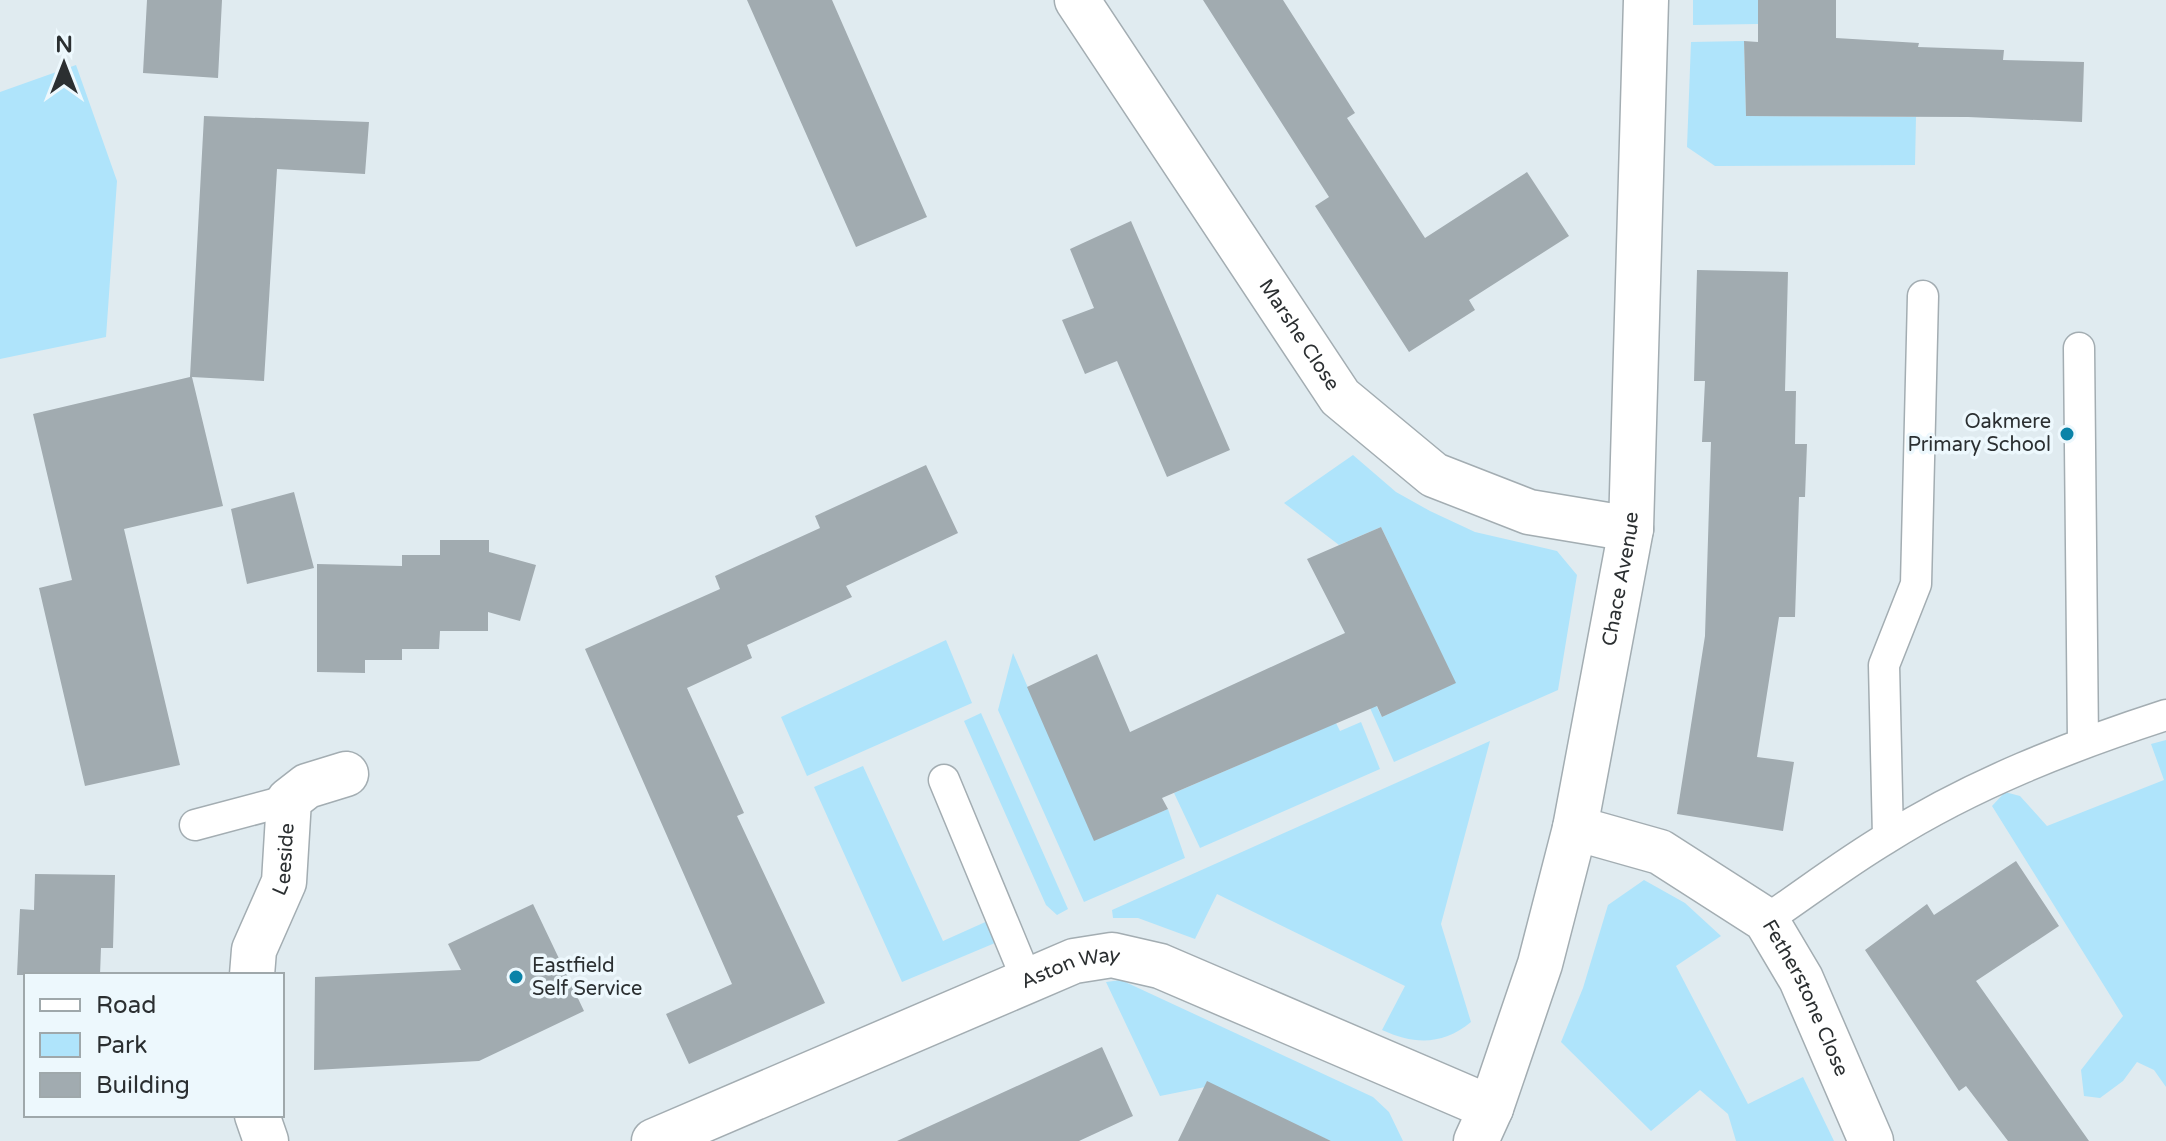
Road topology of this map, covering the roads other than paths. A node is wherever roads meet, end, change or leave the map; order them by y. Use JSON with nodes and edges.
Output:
{"nodes":[{"id":1,"x":1077,"y":0,"type":"edge"},
{"id":2,"x":1646,"y":0,"type":"edge"},
{"id":3,"x":1923,"y":296,"type":"dead end"},
{"id":4,"x":2079,"y":348,"type":"dead end"},
{"id":5,"x":1631,"y":529,"type":"junction"},
{"id":6,"x":2166,"y":715,"type":"edge"},
{"id":7,"x":2083,"y":742,"type":"junction"},
{"id":8,"x":346,"y":774,"type":"dead end"},
{"id":9,"x":944,"y":780,"type":"dead end"},
{"id":10,"x":289,"y":800,"type":"junction"},
{"id":11,"x":195,"y":825,"type":"dead end"},
{"id":12,"x":1575,"y":828,"type":"junction"},
{"id":13,"x":1888,"y":837,"type":"junction"},
{"id":14,"x":1766,"y":920,"type":"junction"},
{"id":15,"x":252,"y":973,"type":"edge"},
{"id":16,"x":1027,"y":980,"type":"junction"},
{"id":17,"x":258,"y":1117,"type":"edge"},
{"id":18,"x":1484,"y":1124,"type":"edge"},
{"id":19,"x":266,"y":1141,"type":"edge"},
{"id":20,"x":654,"y":1141,"type":"edge"},
{"id":21,"x":1871,"y":1141,"type":"edge"}],
"edges":[{"from":1,"to":5,"type":"street","name":"Marshe Close"},
{"from":2,"to":5,"type":"street","name":"Chace Avenue"},
{"from":3,"to":13,"type":"lane"},
{"from":4,"to":7,"type":"lane"},
{"from":5,"to":12,"type":"street","name":"Chace Avenue"},
{"from":6,"to":7,"type":"lane"},
{"from":7,"to":13,"type":"lane"},
{"from":8,"to":10,"type":"street","name":"Leeside"},
{"from":9,"to":16,"type":"lane"},
{"from":10,"to":11,"type":"lane"},
{"from":10,"to":15,"type":"street","name":"Leeside"},
{"from":12,"to":14,"type":"street","name":"Fetherstone Close"},
{"from":12,"to":18,"type":"street","name":"Chace Avenue"},
{"from":13,"to":14,"type":"lane"},
{"from":14,"to":21,"type":"street","name":"Fetherstone Close"},
{"from":16,"to":18,"type":"street","name":"Aston Way"},
{"from":16,"to":20,"type":"street","name":"Aston Way"},
{"from":17,"to":19,"type":"street"}]}
